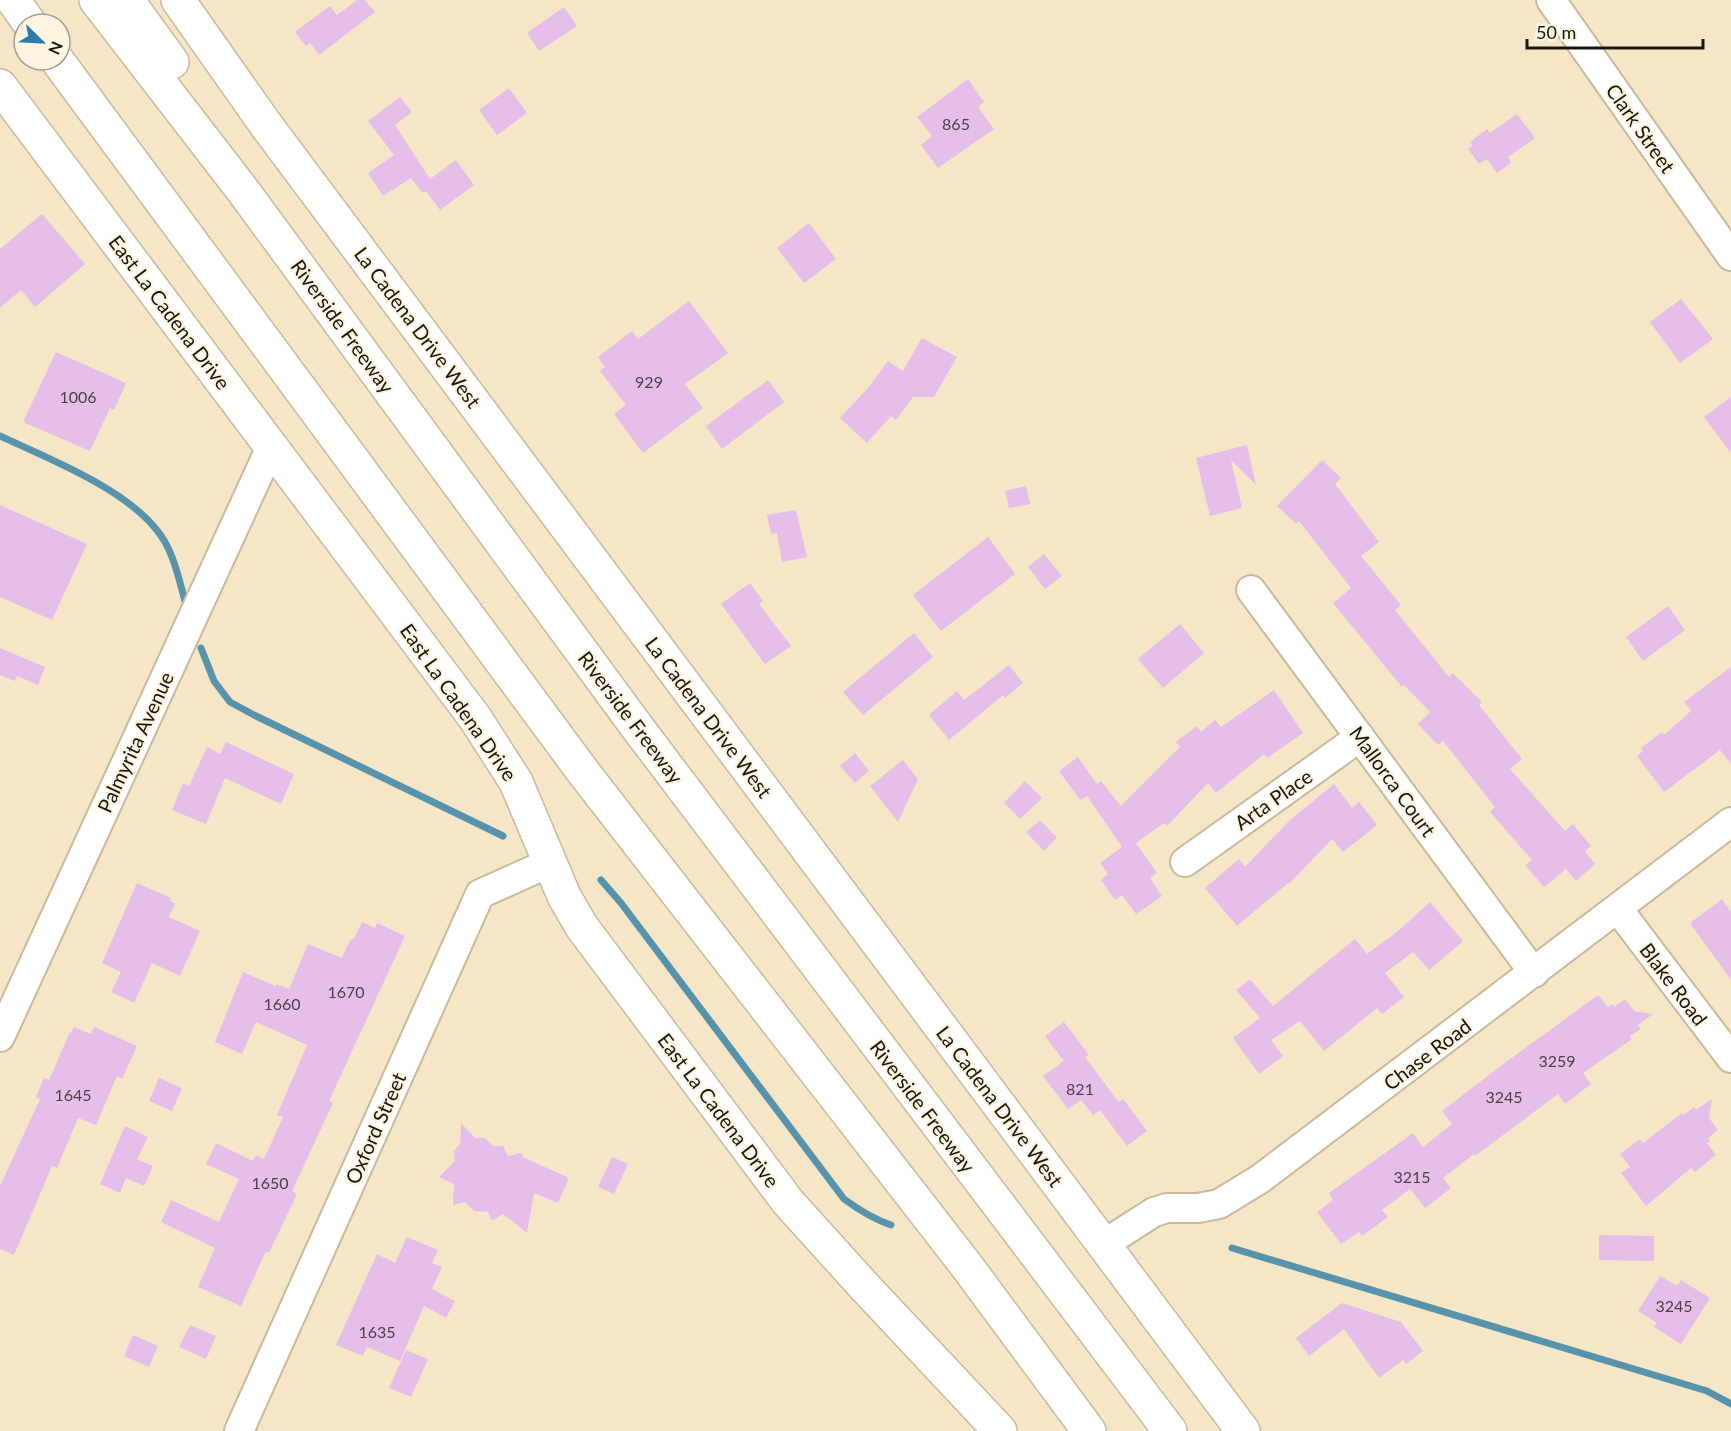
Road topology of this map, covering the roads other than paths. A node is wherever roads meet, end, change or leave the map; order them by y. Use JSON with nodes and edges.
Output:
{"nodes":[{"id":1,"x":96,"y":0,"type":"edge"},
{"id":2,"x":127,"y":0,"type":"edge"},
{"id":3,"x":178,"y":0,"type":"edge"},
{"id":4,"x":1551,"y":0,"type":"edge"},
{"id":5,"x":66,"y":72,"type":"edge"},
{"id":6,"x":0,"y":86,"type":"edge"},
{"id":7,"x":244,"y":192,"type":"junction"},
{"id":8,"x":1731,"y":256,"type":"edge"},
{"id":9,"x":271,"y":447,"type":"junction"},
{"id":10,"x":1251,"y":590,"type":"dead end"},
{"id":11,"x":1360,"y":737,"type":"junction"},
{"id":12,"x":1731,"y":822,"type":"edge"},
{"id":13,"x":1185,"y":862,"type":"dead end"},
{"id":14,"x":549,"y":863,"type":"junction"},
{"id":15,"x":1618,"y":909,"type":"junction"},
{"id":16,"x":1534,"y":973,"type":"junction"},
{"id":17,"x":0,"y":1037,"type":"edge"},
{"id":18,"x":1731,"y":1058,"type":"edge"},
{"id":19,"x":1104,"y":1244,"type":"junction"},
{"id":20,"x":239,"y":1431,"type":"edge"},
{"id":21,"x":1000,"y":1431,"type":"edge"},
{"id":22,"x":1089,"y":1431,"type":"edge"},
{"id":23,"x":1170,"y":1431,"type":"edge"},
{"id":24,"x":1244,"y":1431,"type":"edge"}],
"edges":[{"from":1,"to":7,"type":"main road","name":"Riverside Freeway"},
{"from":2,"to":7,"type":"main road"},
{"from":3,"to":19,"type":"main road","name":"La Cadena Drive West"},
{"from":4,"to":8,"type":"street","name":"Clark Street"},
{"from":5,"to":22,"type":"main road"},
{"from":6,"to":9,"type":"main road","name":"East La Cadena Drive"},
{"from":7,"to":23,"type":"main road","name":"Riverside Freeway"},
{"from":9,"to":14,"type":"main road","name":"East La Cadena Drive"},
{"from":9,"to":17,"type":"street","name":"Palmyrita Avenue"},
{"from":10,"to":11,"type":"street","name":"Mallorca Court"},
{"from":11,"to":13,"type":"street","name":"Arta Place"},
{"from":11,"to":16,"type":"street","name":"Mallorca Court"},
{"from":12,"to":15,"type":"street","name":"Chase Road"},
{"from":14,"to":20,"type":"street","name":"Oxford Street"},
{"from":14,"to":21,"type":"main road","name":"East La Cadena Drive"},
{"from":15,"to":16,"type":"street","name":"Chase Road"},
{"from":15,"to":18,"type":"street","name":"Blake Road"},
{"from":16,"to":19,"type":"street","name":"Chase Road"},
{"from":19,"to":24,"type":"main road","name":"La Cadena Drive West"}]}
